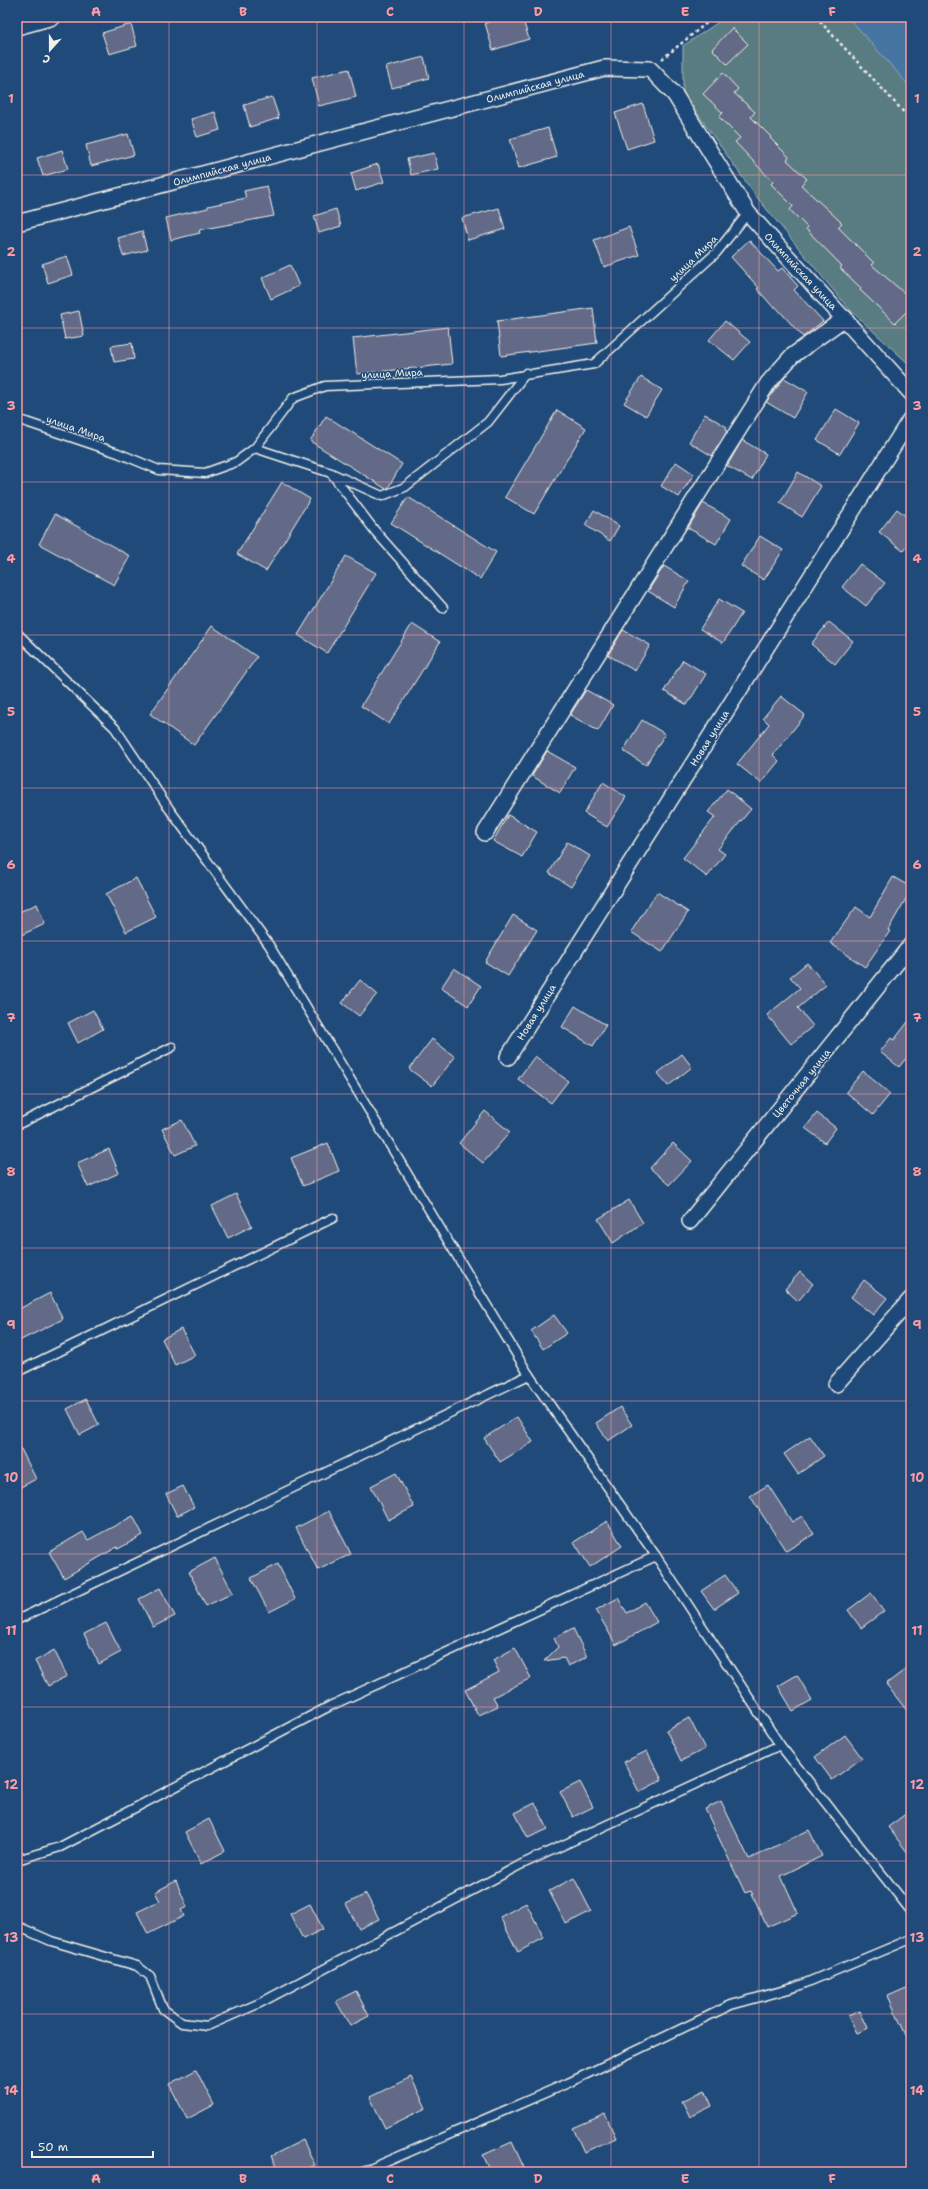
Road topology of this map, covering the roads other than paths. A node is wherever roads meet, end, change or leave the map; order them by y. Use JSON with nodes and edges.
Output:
{"nodes":[{"id":1,"x":53,"y":17,"type":"edge"},
{"id":2,"x":17,"y":27,"type":"edge"},
{"id":3,"x":748,"y":213,"type":"junction"},
{"id":4,"x":17,"y":223,"type":"edge"},
{"id":5,"x":844,"y":318,"type":"junction"},
{"id":6,"x":526,"y":373,"type":"junction"},
{"id":7,"x":911,"y":393,"type":"edge"},
{"id":8,"x":911,"y":418,"type":"edge"},
{"id":9,"x":17,"y":419,"type":"edge"},
{"id":10,"x":255,"y":448,"type":"junction"},
{"id":11,"x":330,"y":473,"type":"junction"},
{"id":12,"x":443,"y":608,"type":"dead end"},
{"id":13,"x":17,"y":633,"type":"edge"},
{"id":14,"x":485,"y":833,"type":"dead end"},
{"id":15,"x":911,"y":945,"type":"edge"},
{"id":16,"x":172,"y":1047,"type":"dead end"},
{"id":17,"x":508,"y":1057,"type":"dead end"},
{"id":18,"x":17,"y":1125,"type":"edge"},
{"id":19,"x":333,"y":1218,"type":"dead end"},
{"id":20,"x":690,"y":1221,"type":"dead end"},
{"id":21,"x":911,"y":1299,"type":"edge"},
{"id":22,"x":17,"y":1372,"type":"edge"},
{"id":23,"x":529,"y":1375,"type":"junction"},
{"id":24,"x":836,"y":1384,"type":"dead end"},
{"id":25,"x":656,"y":1556,"type":"junction"},
{"id":26,"x":17,"y":1620,"type":"edge"},
{"id":27,"x":780,"y":1745,"type":"junction"},
{"id":28,"x":17,"y":1860,"type":"edge"},
{"id":29,"x":911,"y":1911,"type":"edge"},
{"id":30,"x":17,"y":1926,"type":"edge"},
{"id":31,"x":911,"y":1939,"type":"edge"},
{"id":32,"x":362,"y":2172,"type":"edge"}],
"edges":[{"from":1,"to":2,"type":"street"},
{"from":3,"to":4,"type":"street","name":"Олимпийская улица"},
{"from":3,"to":5,"type":"street","name":"Олимпийская улица"},
{"from":3,"to":6,"type":"lane","name":"улица Мира"},
{"from":5,"to":7,"type":"street","name":"Олимпийская улица"},
{"from":5,"to":14,"type":"street"},
{"from":6,"to":10,"type":"lane","name":"улица Мира"},
{"from":6,"to":11,"type":"lane"},
{"from":8,"to":17,"type":"street","name":"Новая улица"},
{"from":9,"to":10,"type":"lane","name":"улица Мира"},
{"from":10,"to":11,"type":"lane"},
{"from":11,"to":12,"type":"lane"},
{"from":13,"to":23,"type":"lane"},
{"from":15,"to":20,"type":"street","name":"Цветочная улица"},
{"from":16,"to":18,"type":"lane"},
{"from":19,"to":22,"type":"lane"},
{"from":21,"to":24,"type":"street"},
{"from":23,"to":25,"type":"lane"},
{"from":23,"to":26,"type":"lane"},
{"from":25,"to":27,"type":"lane"},
{"from":25,"to":28,"type":"lane"},
{"from":27,"to":29,"type":"lane"},
{"from":27,"to":30,"type":"lane"},
{"from":31,"to":32,"type":"lane"}]}
